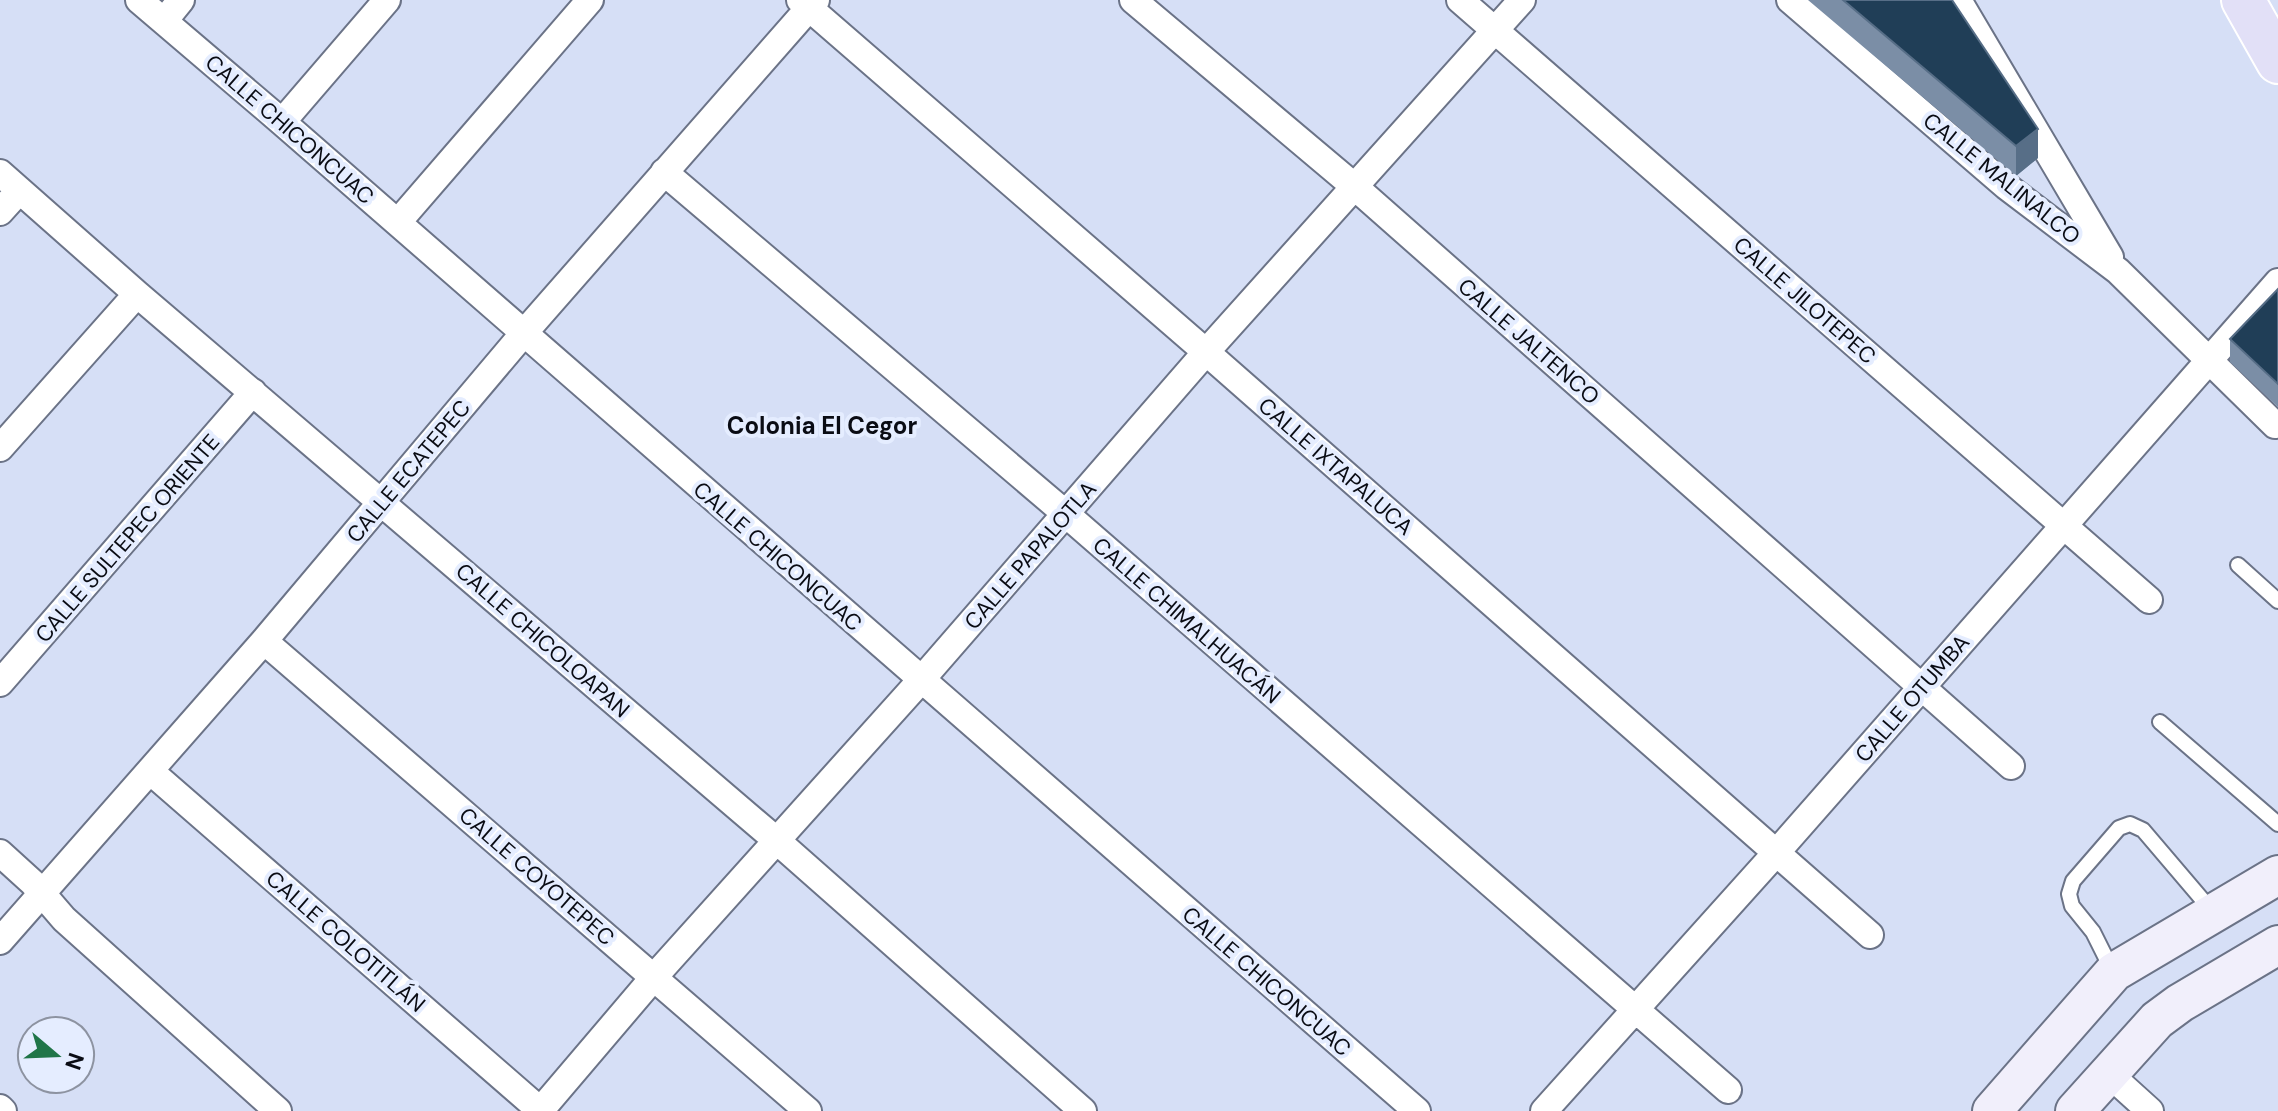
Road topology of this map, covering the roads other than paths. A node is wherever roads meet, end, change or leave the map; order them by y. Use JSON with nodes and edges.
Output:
{"nodes":[{"id":1,"x":139,"y":0,"type":"edge"},
{"id":2,"x":181,"y":0,"type":"edge"},
{"id":3,"x":387,"y":0,"type":"edge"},
{"id":4,"x":590,"y":0,"type":"edge"},
{"id":5,"x":1133,"y":0,"type":"edge"},
{"id":6,"x":1460,"y":0,"type":"edge"},
{"id":7,"x":1522,"y":0,"type":"edge"},
{"id":8,"x":1790,"y":0,"type":"edge"},
{"id":9,"x":1958,"y":0,"type":"edge"},
{"id":10,"x":2243,"y":0,"type":"edge"},
{"id":11,"x":808,"y":3,"type":"edge"},
{"id":12,"x":164,"y":21,"type":"junction"},
{"id":13,"x":1494,"y":30,"type":"junction"},
{"id":14,"x":2278,"y":62,"type":"edge"},
{"id":15,"x":282,"y":122,"type":"junction"},
{"id":16,"x":664,"y":172,"type":"junction"},
{"id":17,"x":10,"y":182,"type":"edge"},
{"id":18,"x":1355,"y":187,"type":"junction"},
{"id":19,"x":0,"y":212,"type":"edge"},
{"id":20,"x":398,"y":222,"type":"junction"},
{"id":21,"x":2118,"y":271,"type":"junction"},
{"id":22,"x":2278,"y":282,"type":"edge"},
{"id":23,"x":137,"y":294,"type":"junction"},
{"id":24,"x":523,"y":334,"type":"junction"},
{"id":25,"x":1206,"y":352,"type":"junction"},
{"id":26,"x":2209,"y":361,"type":"junction"},
{"id":27,"x":253,"y":392,"type":"junction"},
{"id":28,"x":2275,"y":425,"type":"dead end"},
{"id":29,"x":0,"y":448,"type":"edge"},
{"id":30,"x":382,"y":502,"type":"junction"},
{"id":31,"x":1066,"y":514,"type":"junction"},
{"id":32,"x":2064,"y":524,"type":"junction"},
{"id":33,"x":2238,"y":565,"type":"dead end"},
{"id":34,"x":2149,"y":600,"type":"dead end"},
{"id":35,"x":2278,"y":601,"type":"edge"},
{"id":36,"x":264,"y":641,"type":"junction"},
{"id":37,"x":921,"y":680,"type":"junction"},
{"id":38,"x":0,"y":683,"type":"edge"},
{"id":39,"x":1921,"y":688,"type":"junction"},
{"id":40,"x":2160,"y":722,"type":"dead end"},
{"id":41,"x":2011,"y":766,"type":"dead end"},
{"id":42,"x":150,"y":771,"type":"junction"},
{"id":43,"x":2278,"y":824,"type":"edge"},
{"id":44,"x":776,"y":840,"type":"junction"},
{"id":45,"x":0,"y":853,"type":"edge"},
{"id":46,"x":1776,"y":853,"type":"junction"},
{"id":47,"x":2278,"y":875,"type":"edge"},
{"id":48,"x":43,"y":895,"type":"junction"},
{"id":49,"x":2213,"y":912,"type":"junction"},
{"id":50,"x":1870,"y":935,"type":"dead end"},
{"id":51,"x":0,"y":941,"type":"edge"},
{"id":52,"x":2278,"y":945,"type":"edge"},
{"id":53,"x":2114,"y":972,"type":"junction"},
{"id":54,"x":654,"y":977,"type":"junction"},
{"id":55,"x":1635,"y":1008,"type":"junction"},
{"id":56,"x":2108,"y":1073,"type":"junction"},
{"id":57,"x":1728,"y":1090,"type":"dead end"},
{"id":58,"x":278,"y":1111,"type":"edge"},
{"id":59,"x":541,"y":1111,"type":"edge"},
{"id":60,"x":808,"y":1111,"type":"edge"},
{"id":61,"x":1083,"y":1111,"type":"edge"},
{"id":62,"x":1417,"y":1111,"type":"edge"},
{"id":63,"x":1544,"y":1111,"type":"edge"},
{"id":64,"x":1992,"y":1111,"type":"edge"},
{"id":65,"x":2075,"y":1111,"type":"edge"},
{"id":66,"x":2150,"y":1111,"type":"edge"}],
"edges":[{"from":1,"to":12,"type":"street","name":"CALLE CHICONCUAC"},
{"from":2,"to":12,"type":"street"},
{"from":3,"to":15,"type":"street"},
{"from":4,"to":20,"type":"street"},
{"from":5,"to":18,"type":"street","name":"CALLE JALTENCO"},
{"from":6,"to":13,"type":"street","name":"CALLE JILOTEPEC"},
{"from":7,"to":13,"type":"street","name":"CALLE PAPALOTLA"},
{"from":8,"to":21,"type":"street","name":"CALLE MALINALCO"},
{"from":9,"to":21,"type":"street"},
{"from":10,"to":14,"type":"main road"},
{"from":11,"to":16,"type":"street","name":"CALLE ECATEPEC"},
{"from":11,"to":25,"type":"street","name":"CALLE IXTAPALUCA"},
{"from":12,"to":15,"type":"street","name":"CALLE CHICONCUAC"},
{"from":13,"to":18,"type":"street","name":"CALLE PAPALOTLA"},
{"from":13,"to":32,"type":"street","name":"CALLE JILOTEPEC"},
{"from":15,"to":20,"type":"street","name":"CALLE CHICONCUAC"},
{"from":16,"to":24,"type":"street","name":"CALLE ECATEPEC"},
{"from":16,"to":31,"type":"street","name":"CALLE CHIMALHUACÁN"},
{"from":17,"to":19,"type":"street"},
{"from":17,"to":23,"type":"street","name":"CALLE CHICOLOAPAN"},
{"from":18,"to":25,"type":"street","name":"CALLE PAPALOTLA"},
{"from":18,"to":39,"type":"street","name":"CALLE JALTENCO"},
{"from":20,"to":24,"type":"street","name":"CALLE CHICONCUAC"},
{"from":21,"to":26,"type":"street","name":"CALLE MALINALCO"},
{"from":22,"to":26,"type":"street","name":"CALLE OTUMBA"},
{"from":23,"to":27,"type":"street","name":"CALLE CHICOLOAPAN"},
{"from":23,"to":29,"type":"street"},
{"from":24,"to":30,"type":"street","name":"CALLE ECATEPEC"},
{"from":24,"to":37,"type":"street","name":"CALLE CHICONCUAC"},
{"from":25,"to":31,"type":"street","name":"CALLE PAPALOTLA"},
{"from":25,"to":46,"type":"street","name":"CALLE IXTAPALUCA"},
{"from":26,"to":28,"type":"street","name":"CALLE MALINALCO"},
{"from":26,"to":32,"type":"street","name":"CALLE OTUMBA"},
{"from":27,"to":30,"type":"street","name":"CALLE CHICOLOAPAN"},
{"from":27,"to":38,"type":"street","name":"CALLE SULTEPEC ORIENTE"},
{"from":30,"to":36,"type":"street","name":"CALLE ECATEPEC"},
{"from":30,"to":44,"type":"street","name":"CALLE CHICOLOAPAN"},
{"from":31,"to":37,"type":"street","name":"CALLE PAPALOTLA"},
{"from":31,"to":55,"type":"street","name":"CALLE CHIMALHUACÁN"},
{"from":32,"to":34,"type":"street","name":"CALLE JILOTEPEC"},
{"from":32,"to":39,"type":"street","name":"CALLE OTUMBA"},
{"from":33,"to":35,"type":"lane"},
{"from":36,"to":42,"type":"street","name":"CALLE ECATEPEC"},
{"from":36,"to":54,"type":"street","name":"CALLE COYOTEPEC"},
{"from":37,"to":44,"type":"street","name":"CALLE PAPALOTLA"},
{"from":37,"to":62,"type":"street","name":"CALLE CHICONCUAC"},
{"from":39,"to":41,"type":"street","name":"CALLE JALTENCO"},
{"from":39,"to":46,"type":"street","name":"CALLE OTUMBA"},
{"from":40,"to":43,"type":"lane"},
{"from":42,"to":48,"type":"street","name":"CALLE ECATEPEC"},
{"from":42,"to":59,"type":"street","name":"CALLE COLOTITLÁN"},
{"from":44,"to":54,"type":"street","name":"CALLE PAPALOTLA"},
{"from":44,"to":61,"type":"street","name":"CALLE CHICOLOAPAN"},
{"from":45,"to":48,"type":"street"},
{"from":46,"to":50,"type":"street","name":"CALLE IXTAPALUCA"},
{"from":46,"to":55,"type":"street","name":"CALLE OTUMBA"},
{"from":47,"to":49,"type":"main road"},
{"from":48,"to":51,"type":"street","name":"CALLE ECATEPEC"},
{"from":48,"to":58,"type":"street"},
{"from":49,"to":53,"type":"main road"},
{"from":49,"to":53,"type":"lane"},
{"from":52,"to":56,"type":"main road"},
{"from":53,"to":64,"type":"main road"},
{"from":54,"to":59,"type":"street","name":"CALLE PAPALOTLA"},
{"from":54,"to":60,"type":"street","name":"CALLE COYOTEPEC"},
{"from":55,"to":57,"type":"street","name":"CALLE CHIMALHUACÁN"},
{"from":55,"to":63,"type":"street","name":"CALLE OTUMBA"},
{"from":56,"to":65,"type":"main road"},
{"from":56,"to":66,"type":"street"}]}
